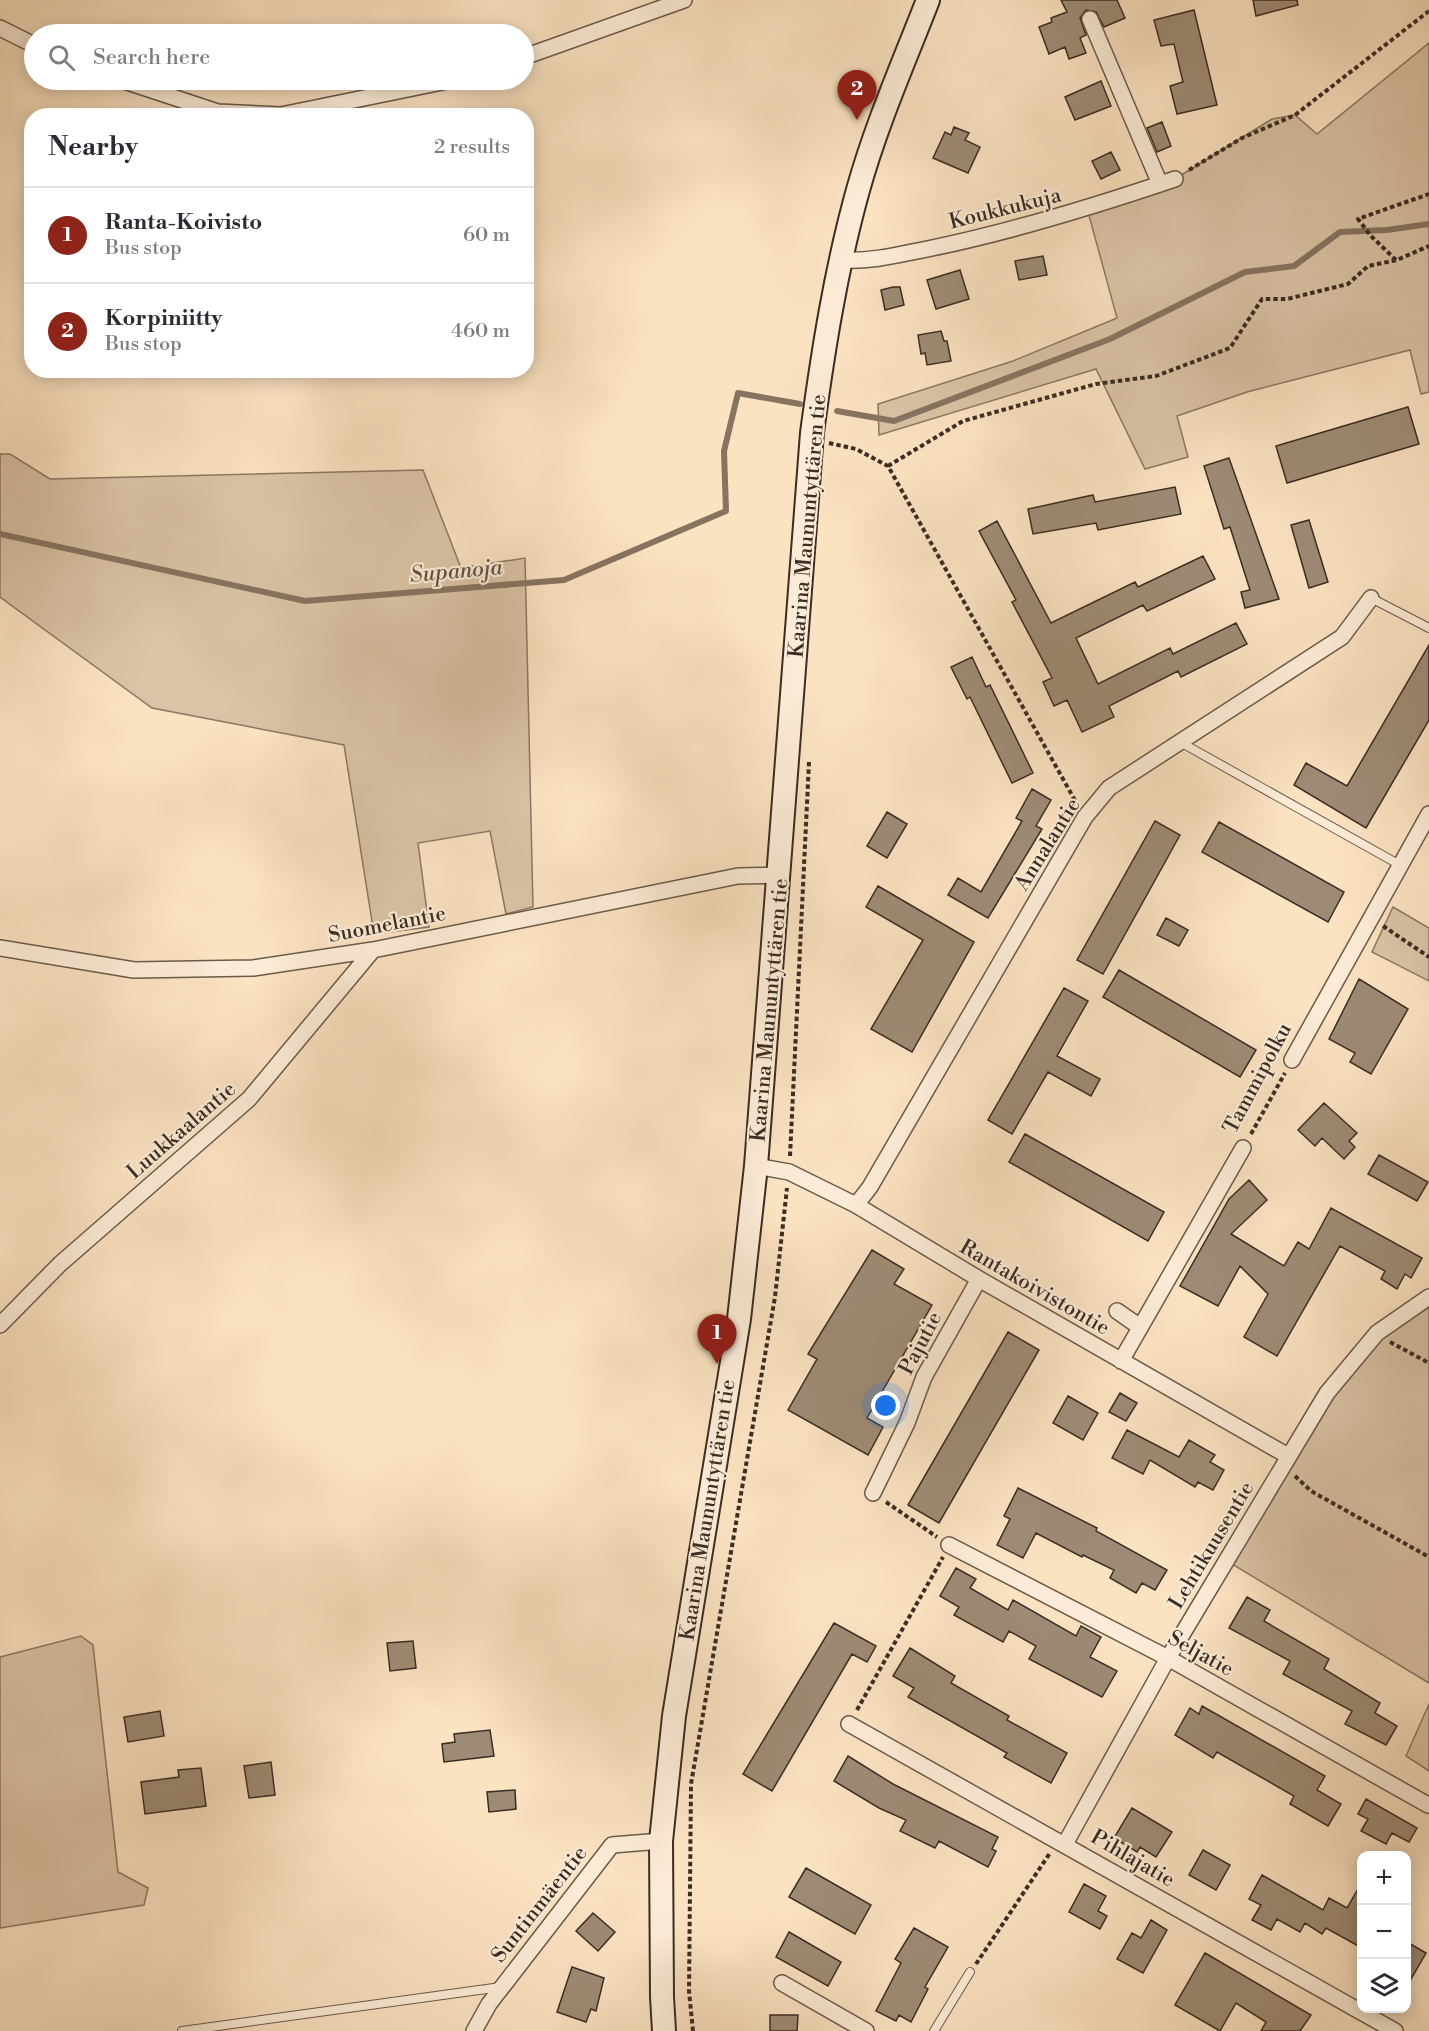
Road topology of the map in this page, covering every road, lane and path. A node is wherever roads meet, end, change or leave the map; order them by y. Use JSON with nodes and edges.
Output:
{"nodes":[{"id":1,"x":684,"y":0,"type":"edge"},
{"id":2,"x":928,"y":0,"type":"edge"},
{"id":3,"x":1429,"y":11,"type":"edge"},
{"id":4,"x":1090,"y":19,"type":"dead end"},
{"id":5,"x":0,"y":28,"type":"edge"},
{"id":6,"x":24,"y":40,"type":"edge"},
{"id":7,"x":534,"y":53,"type":"edge"},
{"id":8,"x":151,"y":90,"type":"edge"},
{"id":9,"x":403,"y":90,"type":"edge"},
{"id":10,"x":206,"y":108,"type":"edge"},
{"id":11,"x":315,"y":108,"type":"edge"},
{"id":12,"x":1168,"y":181,"type":"junction"},
{"id":13,"x":1429,"y":194,"type":"edge"},
{"id":14,"x":1429,"y":246,"type":"edge"},
{"id":15,"x":841,"y":260,"type":"junction"},
{"id":16,"x":1397,"y":260,"type":"junction"},
{"id":17,"x":828,"y":442,"type":"dead end"},
{"id":18,"x":888,"y":466,"type":"junction"},
{"id":19,"x":1371,"y":598,"type":"joint"},
{"id":20,"x":1429,"y":628,"type":"edge"},
{"id":21,"x":1180,"y":742,"type":"junction"},
{"id":22,"x":1429,"y":814,"type":"edge"},
{"id":23,"x":1085,"y":817,"type":"junction"},
{"id":24,"x":1400,"y":865,"type":"junction"},
{"id":25,"x":780,"y":875,"type":"junction"},
{"id":26,"x":1372,"y":919,"type":"junction"},
{"id":27,"x":0,"y":948,"type":"edge"},
{"id":28,"x":373,"y":950,"type":"junction"},
{"id":29,"x":1429,"y":957,"type":"edge"},
{"id":30,"x":1292,"y":1060,"type":"joint"},
{"id":31,"x":1243,"y":1148,"type":"joint"},
{"id":32,"x":756,"y":1166,"type":"junction"},
{"id":33,"x":856,"y":1205,"type":"junction"},
{"id":34,"x":979,"y":1279,"type":"junction"},
{"id":35,"x":1429,"y":1297,"type":"edge"},
{"id":36,"x":1117,"y":1311,"type":"dead end"},
{"id":37,"x":0,"y":1324,"type":"edge"},
{"id":38,"x":1140,"y":1327,"type":"junction"},
{"id":39,"x":1377,"y":1334,"type":"junction"},
{"id":40,"x":1121,"y":1361,"type":"junction"},
{"id":41,"x":1429,"y":1363,"type":"edge"},
{"id":42,"x":1286,"y":1461,"type":"junction"},
{"id":43,"x":873,"y":1493,"type":"joint"},
{"id":44,"x":949,"y":1545,"type":"junction"},
{"id":45,"x":1429,"y":1557,"type":"edge"},
{"id":46,"x":1168,"y":1658,"type":"junction"},
{"id":47,"x":849,"y":1724,"type":"joint"},
{"id":48,"x":1428,"y":1805,"type":"edge"},
{"id":49,"x":661,"y":1841,"type":"junction"},
{"id":50,"x":1065,"y":1844,"type":"junction"},
{"id":51,"x":970,"y":1972,"type":"dead end"},
{"id":52,"x":782,"y":1983,"type":"dead end"},
{"id":53,"x":503,"y":1986,"type":"junction"},
{"id":54,"x":182,"y":2031,"type":"edge"},
{"id":55,"x":474,"y":2031,"type":"edge"},
{"id":56,"x":664,"y":2031,"type":"edge"},
{"id":57,"x":866,"y":2031,"type":"edge"},
{"id":58,"x":934,"y":2031,"type":"edge"},
{"id":59,"x":1395,"y":2031,"type":"edge"}],
"edges":[{"from":1,"to":7,"type":"street"},
{"from":2,"to":15,"type":"main road","name":"Kaarina Maununtyttären tie"},
{"from":3,"to":12,"type":"path"},
{"from":4,"to":12,"type":"street"},
{"from":5,"to":6,"type":"street"},
{"from":8,"to":10,"type":"street"},
{"from":9,"to":11,"type":"street"},
{"from":12,"to":15,"type":"street","name":"Koukkukuja"},
{"from":13,"to":16,"type":"path"},
{"from":14,"to":16,"type":"path"},
{"from":15,"to":25,"type":"main road","name":"Kaarina Maununtyttären tie"},
{"from":16,"to":18,"type":"path"},
{"from":17,"to":18,"type":"path"},
{"from":18,"to":23,"type":"path"},
{"from":19,"to":20,"type":"lane"},
{"from":19,"to":21,"type":"street","name":"Annalantie"},
{"from":21,"to":23,"type":"street","name":"Annalantie"},
{"from":21,"to":24,"type":"lane"},
{"from":22,"to":24,"type":"street","name":"Tammipolku"},
{"from":23,"to":33,"type":"street","name":"Annalantie"},
{"from":24,"to":26,"type":"street","name":"Tammipolku"},
{"from":25,"to":28,"type":"street","name":"Suomelantie"},
{"from":25,"to":32,"type":"main road","name":"Kaarina Maununtyttären tie"},
{"from":26,"to":29,"type":"path"},
{"from":26,"to":30,"type":"street","name":"Tammipolku"},
{"from":27,"to":28,"type":"street","name":"Suomelantie"},
{"from":28,"to":37,"type":"street","name":"Luukkaalantie"},
{"from":30,"to":31,"type":"path","name":"Tammipolku"},
{"from":31,"to":38,"type":"street","name":"Tammipolku"},
{"from":32,"to":33,"type":"street","name":"Rantakoivistontie"},
{"from":32,"to":49,"type":"main road","name":"Kaarina Maununtyttären tie"},
{"from":33,"to":34,"type":"street","name":"Rantakoivistontie"},
{"from":34,"to":40,"type":"street","name":"Rantakoivistontie"},
{"from":34,"to":43,"type":"street","name":"Pajutie"},
{"from":35,"to":39,"type":"street","name":"Lehtikuusentie"},
{"from":36,"to":38,"type":"street"},
{"from":38,"to":40,"type":"street","name":"Tammipolku"},
{"from":39,"to":41,"type":"path"},
{"from":39,"to":42,"type":"street","name":"Lehtikuusentie"},
{"from":40,"to":42,"type":"street","name":"Rantakoivistontie"},
{"from":42,"to":45,"type":"path"},
{"from":42,"to":46,"type":"street","name":"Lehtikuusentie"},
{"from":43,"to":44,"type":"path"},
{"from":44,"to":46,"type":"street","name":"Seljatie"},
{"from":44,"to":47,"type":"path"},
{"from":46,"to":48,"type":"street","name":"Seljatie"},
{"from":46,"to":50,"type":"street","name":"Lehtikuusentie"},
{"from":47,"to":50,"type":"street","name":"Pihlajatie"},
{"from":49,"to":53,"type":"street","name":"Suntinmäentie"},
{"from":49,"to":56,"type":"main road","name":"Kaarina Maununtyttären tie"},
{"from":50,"to":59,"type":"street","name":"Pihlajatie"},
{"from":51,"to":58,"type":"lane"},
{"from":52,"to":57,"type":"street"},
{"from":53,"to":54,"type":"lane"},
{"from":53,"to":55,"type":"street","name":"Suntinmäentie"}]}
